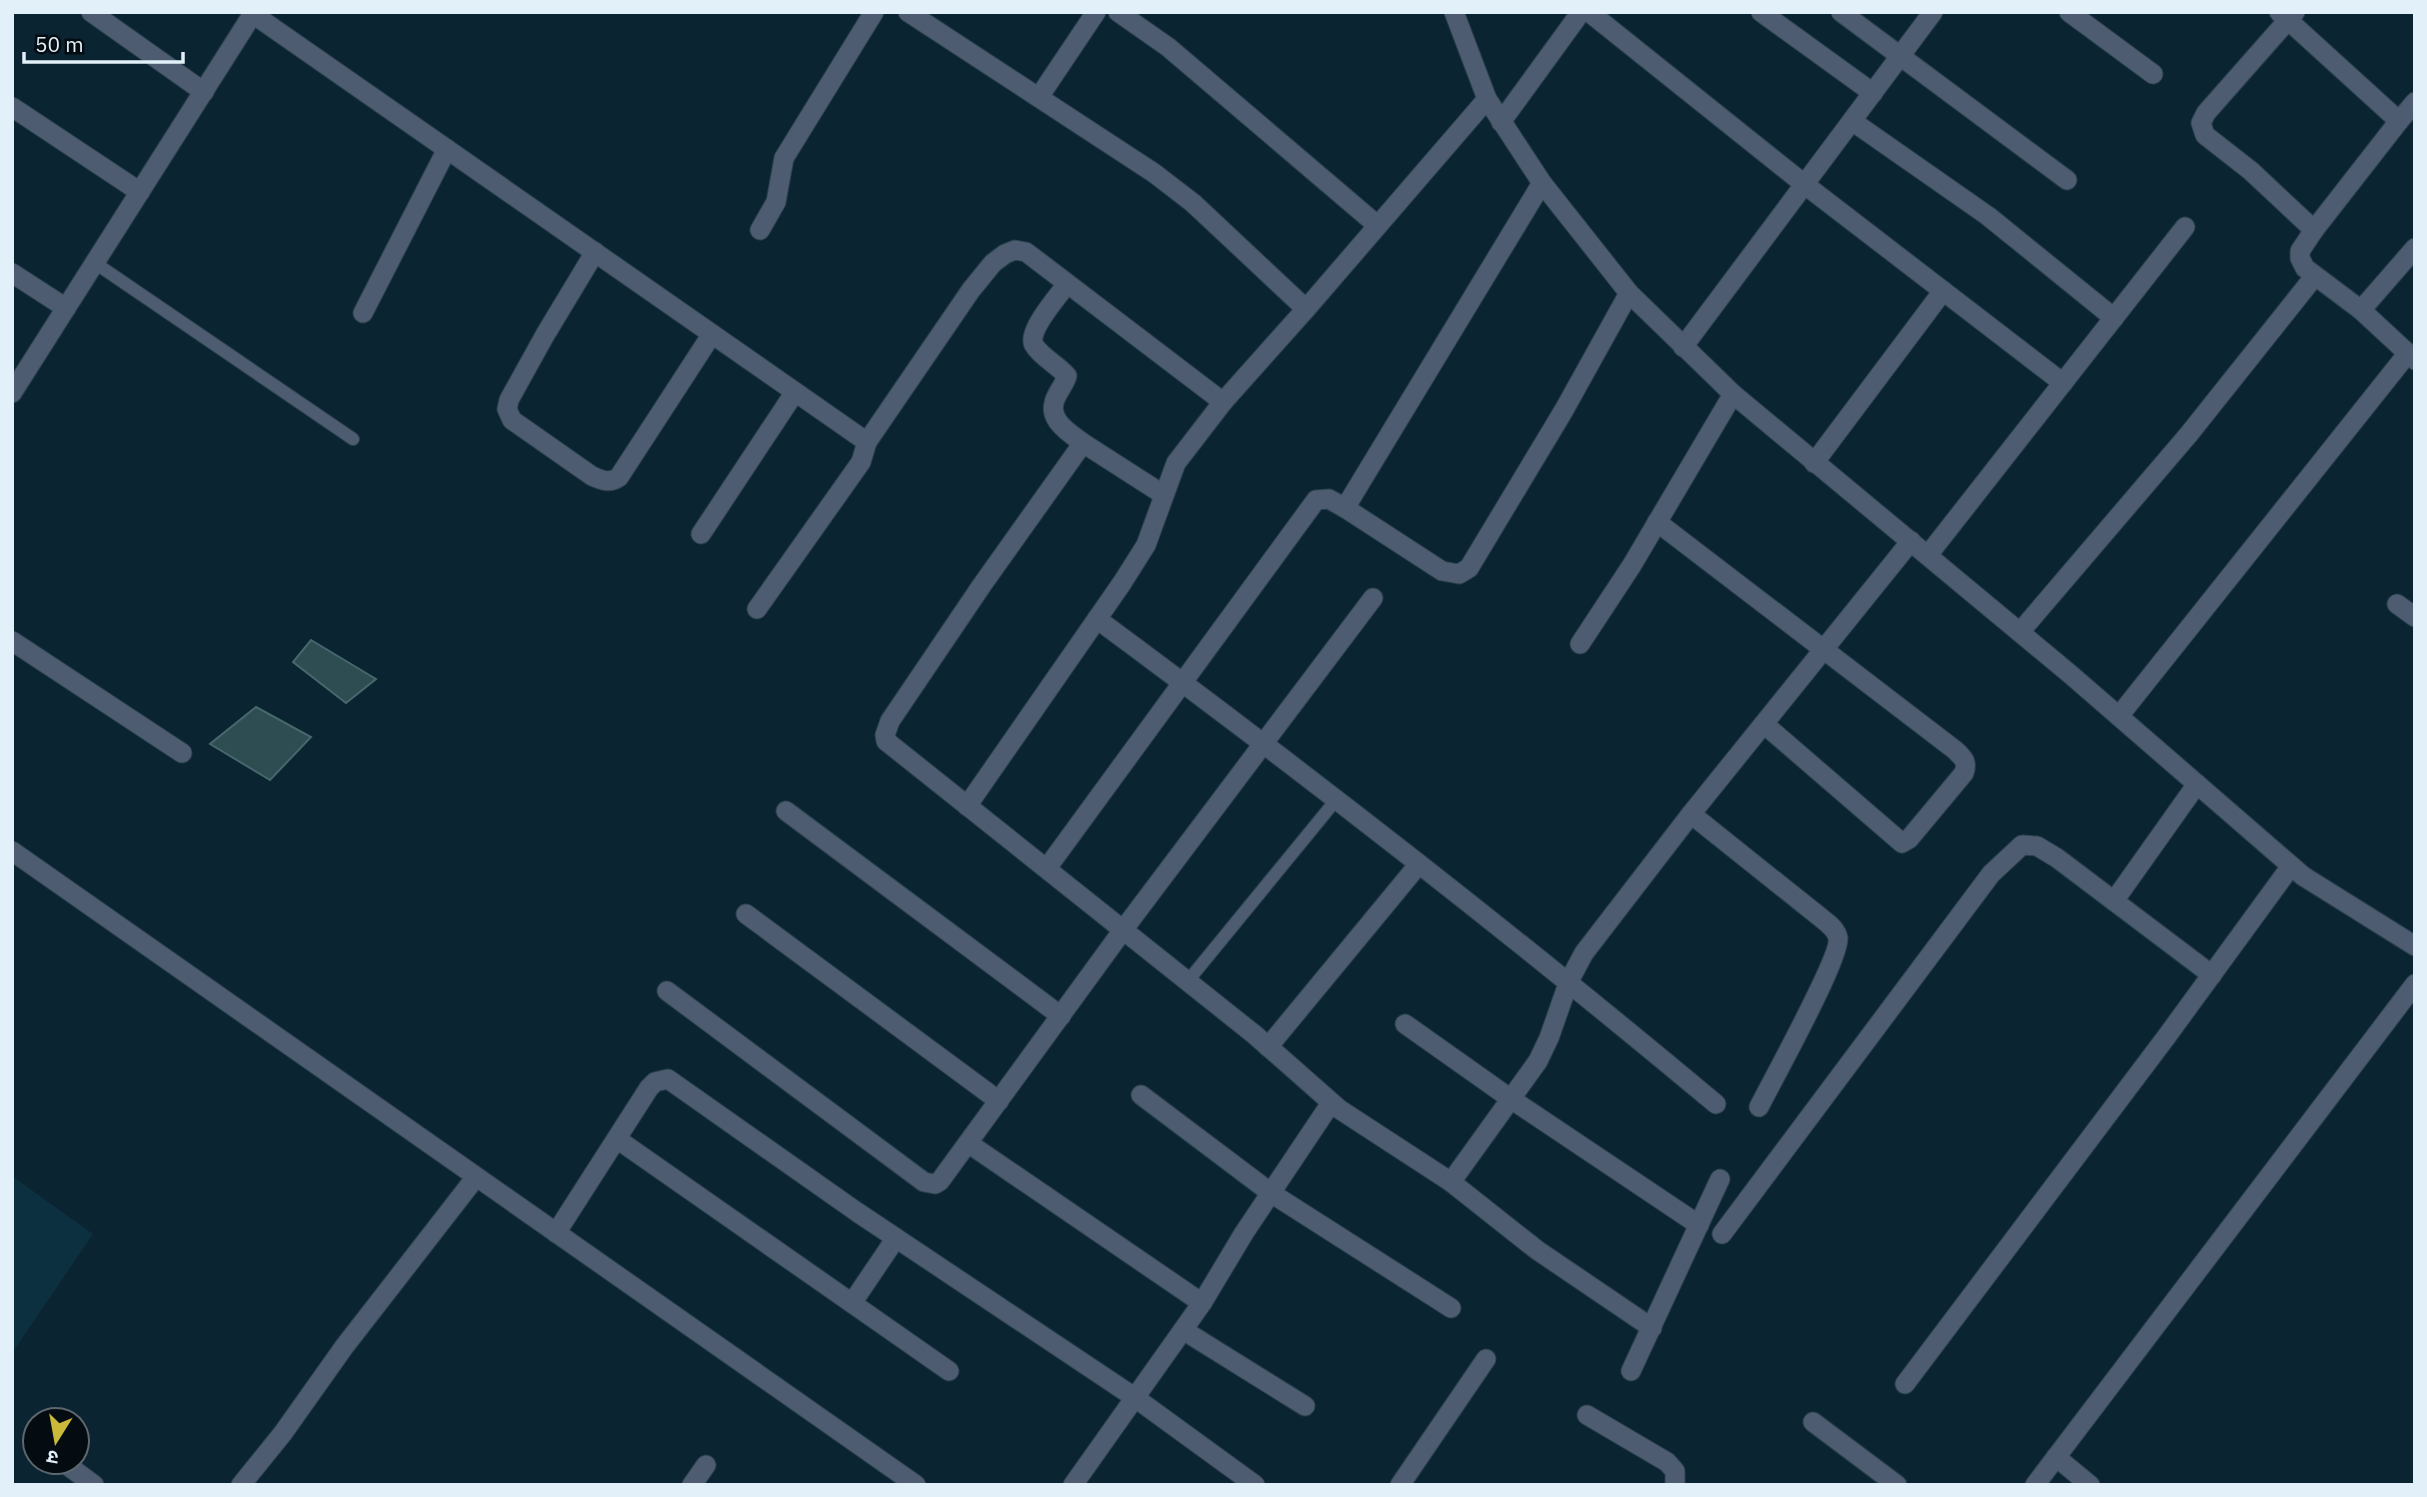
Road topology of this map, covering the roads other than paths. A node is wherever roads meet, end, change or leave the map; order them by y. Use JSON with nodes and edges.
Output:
{"nodes":[{"id":1,"x":91,"y":12,"type":"edge"},
{"id":2,"x":874,"y":12,"type":"edge"},
{"id":3,"x":908,"y":12,"type":"edge"},
{"id":4,"x":1096,"y":12,"type":"edge"},
{"id":5,"x":1118,"y":12,"type":"edge"},
{"id":6,"x":1454,"y":12,"type":"edge"},
{"id":7,"x":1581,"y":12,"type":"edge"},
{"id":8,"x":1589,"y":12,"type":"edge"},
{"id":9,"x":1761,"y":12,"type":"edge"},
{"id":10,"x":1841,"y":12,"type":"edge"},
{"id":11,"x":1933,"y":12,"type":"edge"},
{"id":12,"x":2069,"y":12,"type":"edge"},
{"id":13,"x":254,"y":13,"type":"edge"},
{"id":14,"x":2287,"y":15,"type":"edge"},
{"id":15,"x":1901,"y":56,"type":"junction"},
{"id":16,"x":2153,"y":75,"type":"dead end"},
{"id":17,"x":204,"y":92,"type":"junction"},
{"id":18,"x":1873,"y":93,"type":"junction"},
{"id":19,"x":1039,"y":97,"type":"junction"},
{"id":20,"x":1487,"y":99,"type":"junction"},
{"id":21,"x":2415,"y":102,"type":"edge"},
{"id":22,"x":12,"y":107,"type":"edge"},
{"id":23,"x":1852,"y":121,"type":"junction"},
{"id":24,"x":2399,"y":121,"type":"junction"},
{"id":25,"x":1501,"y":122,"type":"junction"},
{"id":26,"x":447,"y":149,"type":"junction"},
{"id":27,"x":2067,"y":180,"type":"dead end"},
{"id":28,"x":1542,"y":183,"type":"junction"},
{"id":29,"x":1804,"y":184,"type":"junction"},
{"id":30,"x":140,"y":192,"type":"junction"},
{"id":31,"x":1377,"y":225,"type":"junction"},
{"id":32,"x":2185,"y":228,"type":"dead end"},
{"id":33,"x":761,"y":230,"type":"dead end"},
{"id":34,"x":2314,"y":230,"type":"junction"},
{"id":35,"x":2415,"y":248,"type":"edge"},
{"id":36,"x":595,"y":252,"type":"junction"},
{"id":37,"x":95,"y":263,"type":"junction"},
{"id":38,"x":12,"y":273,"type":"edge"},
{"id":39,"x":2314,"y":276,"type":"junction"},
{"id":40,"x":1067,"y":284,"type":"junction"},
{"id":41,"x":1944,"y":291,"type":"junction"},
{"id":42,"x":1629,"y":293,"type":"junction"},
{"id":43,"x":66,"y":308,"type":"junction"},
{"id":44,"x":1306,"y":309,"type":"junction"},
{"id":45,"x":2361,"y":310,"type":"junction"},
{"id":46,"x":363,"y":313,"type":"dead end"},
{"id":47,"x":2114,"y":318,"type":"junction"},
{"id":48,"x":712,"y":334,"type":"junction"},
{"id":49,"x":1683,"y":347,"type":"junction"},
{"id":50,"x":2411,"y":356,"type":"edge"},
{"id":51,"x":2063,"y":383,"type":"junction"},
{"id":52,"x":795,"y":392,"type":"junction"},
{"id":53,"x":12,"y":393,"type":"edge"},
{"id":54,"x":1733,"y":394,"type":"junction"},
{"id":55,"x":1223,"y":402,"type":"junction"},
{"id":56,"x":353,"y":439,"type":"dead end"},
{"id":57,"x":867,"y":442,"type":"junction"},
{"id":58,"x":1083,"y":443,"type":"junction"},
{"id":59,"x":1814,"y":463,"type":"junction"},
{"id":60,"x":1164,"y":495,"type":"junction"},
{"id":61,"x":1346,"y":508,"type":"junction"},
{"id":62,"x":1657,"y":522,"type":"junction"},
{"id":63,"x":701,"y":534,"type":"dead end"},
{"id":64,"x":1911,"y":541,"type":"junction"},
{"id":65,"x":1928,"y":555,"type":"junction"},
{"id":66,"x":1373,"y":598,"type":"dead end"},
{"id":67,"x":2397,"y":604,"type":"dead end"},
{"id":68,"x":757,"y":609,"type":"dead end"},
{"id":69,"x":2415,"y":617,"type":"edge"},
{"id":70,"x":1097,"y":620,"type":"junction"},
{"id":71,"x":2020,"y":632,"type":"junction"},
{"id":72,"x":12,"y":641,"type":"edge"},
{"id":73,"x":1580,"y":644,"type":"dead end"},
{"id":74,"x":1824,"y":650,"type":"junction"},
{"id":75,"x":1184,"y":684,"type":"junction"},
{"id":76,"x":2119,"y":716,"type":"junction"},
{"id":77,"x":1764,"y":724,"type":"junction"},
{"id":78,"x":1263,"y":742,"type":"junction"},
{"id":79,"x":182,"y":753,"type":"dead end"},
{"id":80,"x":2197,"y":783,"type":"junction"},
{"id":81,"x":1336,"y":800,"type":"junction"},
{"id":82,"x":967,"y":806,"type":"junction"},
{"id":83,"x":786,"y":811,"type":"dead end"},
{"id":84,"x":1691,"y":814,"type":"junction"},
{"id":85,"x":12,"y":851,"type":"edge"},
{"id":86,"x":1419,"y":864,"type":"junction"},
{"id":87,"x":2291,"y":866,"type":"junction"},
{"id":88,"x":1047,"y":868,"type":"junction"},
{"id":89,"x":2115,"y":901,"type":"junction"},
{"id":90,"x":746,"y":914,"type":"dead end"},
{"id":91,"x":1123,"y":930,"type":"junction"},
{"id":92,"x":2415,"y":946,"type":"edge"},
{"id":93,"x":2212,"y":975,"type":"junction"},
{"id":94,"x":1569,"y":981,"type":"junction"},
{"id":95,"x":1187,"y":982,"type":"junction"},
{"id":96,"x":2415,"y":984,"type":"edge"},
{"id":97,"x":667,"y":991,"type":"dead end"},
{"id":98,"x":1061,"y":1016,"type":"junction"},
{"id":99,"x":1405,"y":1024,"type":"dead end"},
{"id":100,"x":1268,"y":1047,"type":"junction"},
{"id":101,"x":1141,"y":1095,"type":"dead end"},
{"id":102,"x":1510,"y":1099,"type":"junction"},
{"id":103,"x":999,"y":1101,"type":"junction"},
{"id":104,"x":1331,"y":1102,"type":"junction"},
{"id":105,"x":1716,"y":1104,"type":"dead end"},
{"id":106,"x":1759,"y":1107,"type":"dead end"},
{"id":107,"x":617,"y":1139,"type":"junction"},
{"id":108,"x":968,"y":1143,"type":"junction"},
{"id":109,"x":476,"y":1177,"type":"junction"},
{"id":110,"x":1720,"y":1179,"type":"dead end"},
{"id":111,"x":1451,"y":1182,"type":"junction"},
{"id":112,"x":1271,"y":1193,"type":"junction"},
{"id":113,"x":1699,"y":1225,"type":"junction"},
{"id":114,"x":556,"y":1233,"type":"junction"},
{"id":115,"x":1722,"y":1234,"type":"dead end"},
{"id":116,"x":896,"y":1238,"type":"junction"},
{"id":117,"x":852,"y":1303,"type":"junction"},
{"id":118,"x":1202,"y":1303,"type":"junction"},
{"id":119,"x":1451,"y":1308,"type":"dead end"},
{"id":120,"x":1652,"y":1328,"type":"junction"},
{"id":121,"x":1183,"y":1330,"type":"junction"},
{"id":122,"x":1486,"y":1359,"type":"dead end"},
{"id":123,"x":949,"y":1371,"type":"dead end"},
{"id":124,"x":1631,"y":1371,"type":"dead end"},
{"id":125,"x":1905,"y":1384,"type":"dead end"},
{"id":126,"x":1134,"y":1397,"type":"junction"},
{"id":127,"x":1305,"y":1406,"type":"dead end"},
{"id":128,"x":1587,"y":1415,"type":"dead end"},
{"id":129,"x":1813,"y":1422,"type":"dead end"},
{"id":130,"x":2056,"y":1457,"type":"junction"},
{"id":131,"x":706,"y":1465,"type":"dead end"},
{"id":132,"x":241,"y":1485,"type":"edge"},
{"id":133,"x":692,"y":1485,"type":"edge"},
{"id":134,"x":916,"y":1485,"type":"edge"},
{"id":135,"x":1073,"y":1485,"type":"edge"},
{"id":136,"x":1255,"y":1485,"type":"edge"},
{"id":137,"x":1400,"y":1485,"type":"edge"},
{"id":138,"x":1675,"y":1485,"type":"edge"},
{"id":139,"x":1897,"y":1485,"type":"edge"},
{"id":140,"x":2035,"y":1485,"type":"edge"},
{"id":141,"x":2090,"y":1485,"type":"edge"}],
"edges":[{"from":1,"to":17,"type":"street"},
{"from":2,"to":33,"type":"street"},
{"from":3,"to":19,"type":"street"},
{"from":4,"to":19,"type":"street"},
{"from":5,"to":31,"type":"street"},
{"from":6,"to":20,"type":"street"},
{"from":7,"to":25,"type":"street"},
{"from":8,"to":29,"type":"street"},
{"from":9,"to":18,"type":"street"},
{"from":10,"to":15,"type":"street"},
{"from":11,"to":15,"type":"street"},
{"from":12,"to":16,"type":"street"},
{"from":13,"to":17,"type":"street"},
{"from":13,"to":26,"type":"street"},
{"from":14,"to":24,"type":"street"},
{"from":14,"to":34,"type":"street"},
{"from":15,"to":18,"type":"street"},
{"from":15,"to":27,"type":"street"},
{"from":17,"to":30,"type":"street"},
{"from":18,"to":23,"type":"street"},
{"from":19,"to":44,"type":"street"},
{"from":20,"to":25,"type":"street"},
{"from":20,"to":31,"type":"street"},
{"from":21,"to":24,"type":"street"},
{"from":22,"to":30,"type":"street"},
{"from":23,"to":29,"type":"street"},
{"from":23,"to":47,"type":"street"},
{"from":24,"to":34,"type":"street"},
{"from":25,"to":28,"type":"street"},
{"from":26,"to":36,"type":"street"},
{"from":26,"to":46,"type":"street"},
{"from":28,"to":42,"type":"street"},
{"from":28,"to":61,"type":"street"},
{"from":29,"to":41,"type":"street"},
{"from":29,"to":49,"type":"street"},
{"from":30,"to":37,"type":"street"},
{"from":31,"to":44,"type":"street"},
{"from":32,"to":47,"type":"street"},
{"from":34,"to":39,"type":"street"},
{"from":35,"to":45,"type":"street"},
{"from":36,"to":48,"type":"street"},
{"from":36,"to":48,"type":"street"},
{"from":37,"to":43,"type":"street"},
{"from":37,"to":56,"type":"lane"},
{"from":38,"to":43,"type":"street"},
{"from":39,"to":45,"type":"street"},
{"from":39,"to":71,"type":"street"},
{"from":40,"to":55,"type":"street"},
{"from":40,"to":57,"type":"street"},
{"from":40,"to":58,"type":"street"},
{"from":41,"to":51,"type":"street"},
{"from":41,"to":59,"type":"street"},
{"from":42,"to":49,"type":"street"},
{"from":42,"to":61,"type":"street"},
{"from":43,"to":53,"type":"street"},
{"from":44,"to":55,"type":"street"},
{"from":45,"to":50,"type":"street"},
{"from":47,"to":51,"type":"street"},
{"from":48,"to":52,"type":"street"},
{"from":49,"to":54,"type":"street"},
{"from":50,"to":76,"type":"street"},
{"from":51,"to":65,"type":"street"},
{"from":52,"to":57,"type":"street"},
{"from":52,"to":63,"type":"street"},
{"from":54,"to":59,"type":"street"},
{"from":54,"to":62,"type":"street"},
{"from":55,"to":60,"type":"street"},
{"from":57,"to":68,"type":"street"},
{"from":58,"to":60,"type":"street"},
{"from":58,"to":82,"type":"street"},
{"from":59,"to":64,"type":"street"},
{"from":60,"to":70,"type":"street"},
{"from":61,"to":75,"type":"street"},
{"from":62,"to":73,"type":"street"},
{"from":62,"to":74,"type":"street"},
{"from":64,"to":65,"type":"street"},
{"from":64,"to":74,"type":"street"},
{"from":65,"to":71,"type":"street"},
{"from":66,"to":78,"type":"street"},
{"from":67,"to":69,"type":"street"},
{"from":70,"to":75,"type":"street"},
{"from":70,"to":82,"type":"street"},
{"from":71,"to":76,"type":"street"},
{"from":72,"to":79,"type":"street"},
{"from":74,"to":77,"type":"street"},
{"from":74,"to":77,"type":"street"},
{"from":75,"to":78,"type":"street"},
{"from":75,"to":88,"type":"street"},
{"from":76,"to":80,"type":"street"},
{"from":77,"to":84,"type":"street"},
{"from":78,"to":81,"type":"street"},
{"from":78,"to":91,"type":"street"},
{"from":80,"to":87,"type":"street"},
{"from":80,"to":89,"type":"street"},
{"from":81,"to":86,"type":"street"},
{"from":81,"to":95,"type":"lane"},
{"from":82,"to":88,"type":"street"},
{"from":83,"to":98,"type":"street"},
{"from":84,"to":94,"type":"street"},
{"from":84,"to":106,"type":"street"},
{"from":85,"to":109,"type":"street"},
{"from":86,"to":94,"type":"street"},
{"from":86,"to":100,"type":"street"},
{"from":87,"to":92,"type":"street"},
{"from":87,"to":93,"type":"street"},
{"from":88,"to":91,"type":"street"},
{"from":89,"to":93,"type":"street"},
{"from":89,"to":115,"type":"street"},
{"from":90,"to":103,"type":"street"},
{"from":91,"to":95,"type":"street"},
{"from":91,"to":98,"type":"street"},
{"from":93,"to":125,"type":"street"},
{"from":94,"to":102,"type":"street"},
{"from":94,"to":105,"type":"street"},
{"from":95,"to":100,"type":"street"},
{"from":96,"to":130,"type":"street"},
{"from":97,"to":108,"type":"street"},
{"from":98,"to":103,"type":"street"},
{"from":99,"to":102,"type":"street"},
{"from":100,"to":104,"type":"street"},
{"from":101,"to":112,"type":"street"},
{"from":102,"to":111,"type":"street"},
{"from":102,"to":113,"type":"street"},
{"from":103,"to":108,"type":"street"},
{"from":104,"to":111,"type":"street"},
{"from":104,"to":112,"type":"street"},
{"from":107,"to":114,"type":"street"},
{"from":107,"to":116,"type":"street"},
{"from":107,"to":117,"type":"street"},
{"from":108,"to":118,"type":"street"},
{"from":109,"to":114,"type":"street"},
{"from":109,"to":132,"type":"street"},
{"from":110,"to":113,"type":"street"},
{"from":111,"to":120,"type":"street"},
{"from":112,"to":118,"type":"street"},
{"from":112,"to":119,"type":"street"},
{"from":113,"to":120,"type":"street"},
{"from":114,"to":134,"type":"street"},
{"from":116,"to":117,"type":"street"},
{"from":116,"to":126,"type":"street"},
{"from":117,"to":123,"type":"street"},
{"from":118,"to":121,"type":"street"},
{"from":120,"to":124,"type":"street"},
{"from":121,"to":126,"type":"street"},
{"from":121,"to":127,"type":"street"},
{"from":122,"to":137,"type":"street"},
{"from":126,"to":135,"type":"street"},
{"from":126,"to":136,"type":"street"},
{"from":128,"to":138,"type":"street"},
{"from":129,"to":139,"type":"street"},
{"from":130,"to":140,"type":"street"},
{"from":130,"to":141,"type":"street"},
{"from":131,"to":133,"type":"street"}]}
